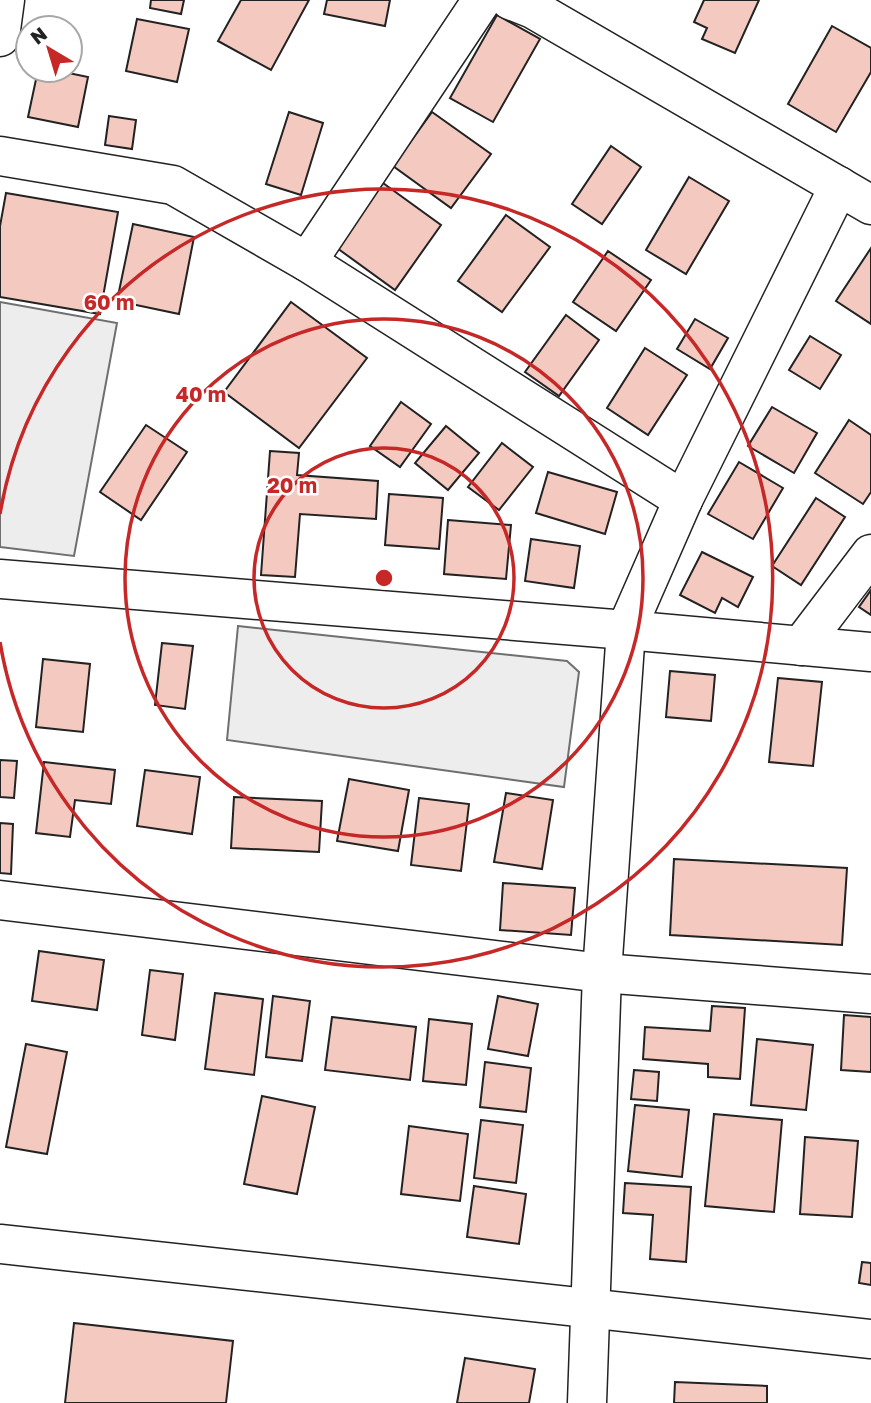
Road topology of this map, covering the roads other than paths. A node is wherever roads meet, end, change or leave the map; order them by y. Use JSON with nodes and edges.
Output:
{"nodes":[{"id":1,"x":5,"y":0,"type":"edge"},
{"id":2,"x":482,"y":0,"type":"edge"},
{"id":3,"x":510,"y":0,"type":"edge"},
{"id":4,"x":0,"y":37,"type":"edge"},
{"id":5,"x":0,"y":156,"type":"edge"},
{"id":6,"x":855,"y":195,"type":"edge"},
{"id":7,"x":307,"y":262,"type":"junction"},
{"id":8,"x":683,"y":500,"type":"junction"},
{"id":9,"x":871,"y":554,"type":"edge"},
{"id":10,"x":0,"y":579,"type":"edge"},
{"id":11,"x":626,"y":630,"type":"junction"},
{"id":12,"x":801,"y":646,"type":"junction"},
{"id":13,"x":871,"y":652,"type":"edge"},
{"id":14,"x":0,"y":900,"type":"edge"},
{"id":15,"x":603,"y":973,"type":"junction"},
{"id":16,"x":871,"y":994,"type":"edge"},
{"id":17,"x":0,"y":1244,"type":"edge"},
{"id":18,"x":591,"y":1309,"type":"junction"},
{"id":19,"x":871,"y":1339,"type":"edge"},
{"id":20,"x":587,"y":1403,"type":"edge"}],
"edges":[{"from":1,"to":4,"type":"street"},
{"from":2,"to":7,"type":"street"},
{"from":3,"to":6,"type":"street"},
{"from":5,"to":7,"type":"street"},
{"from":6,"to":8,"type":"street"},
{"from":7,"to":8,"type":"street"},
{"from":8,"to":11,"type":"street"},
{"from":9,"to":12,"type":"street"},
{"from":10,"to":11,"type":"street"},
{"from":11,"to":12,"type":"street"},
{"from":11,"to":15,"type":"street"},
{"from":12,"to":13,"type":"street"},
{"from":14,"to":15,"type":"street"},
{"from":15,"to":16,"type":"street"},
{"from":15,"to":18,"type":"street"},
{"from":17,"to":18,"type":"street"},
{"from":18,"to":19,"type":"street"},
{"from":18,"to":20,"type":"street"}]}
